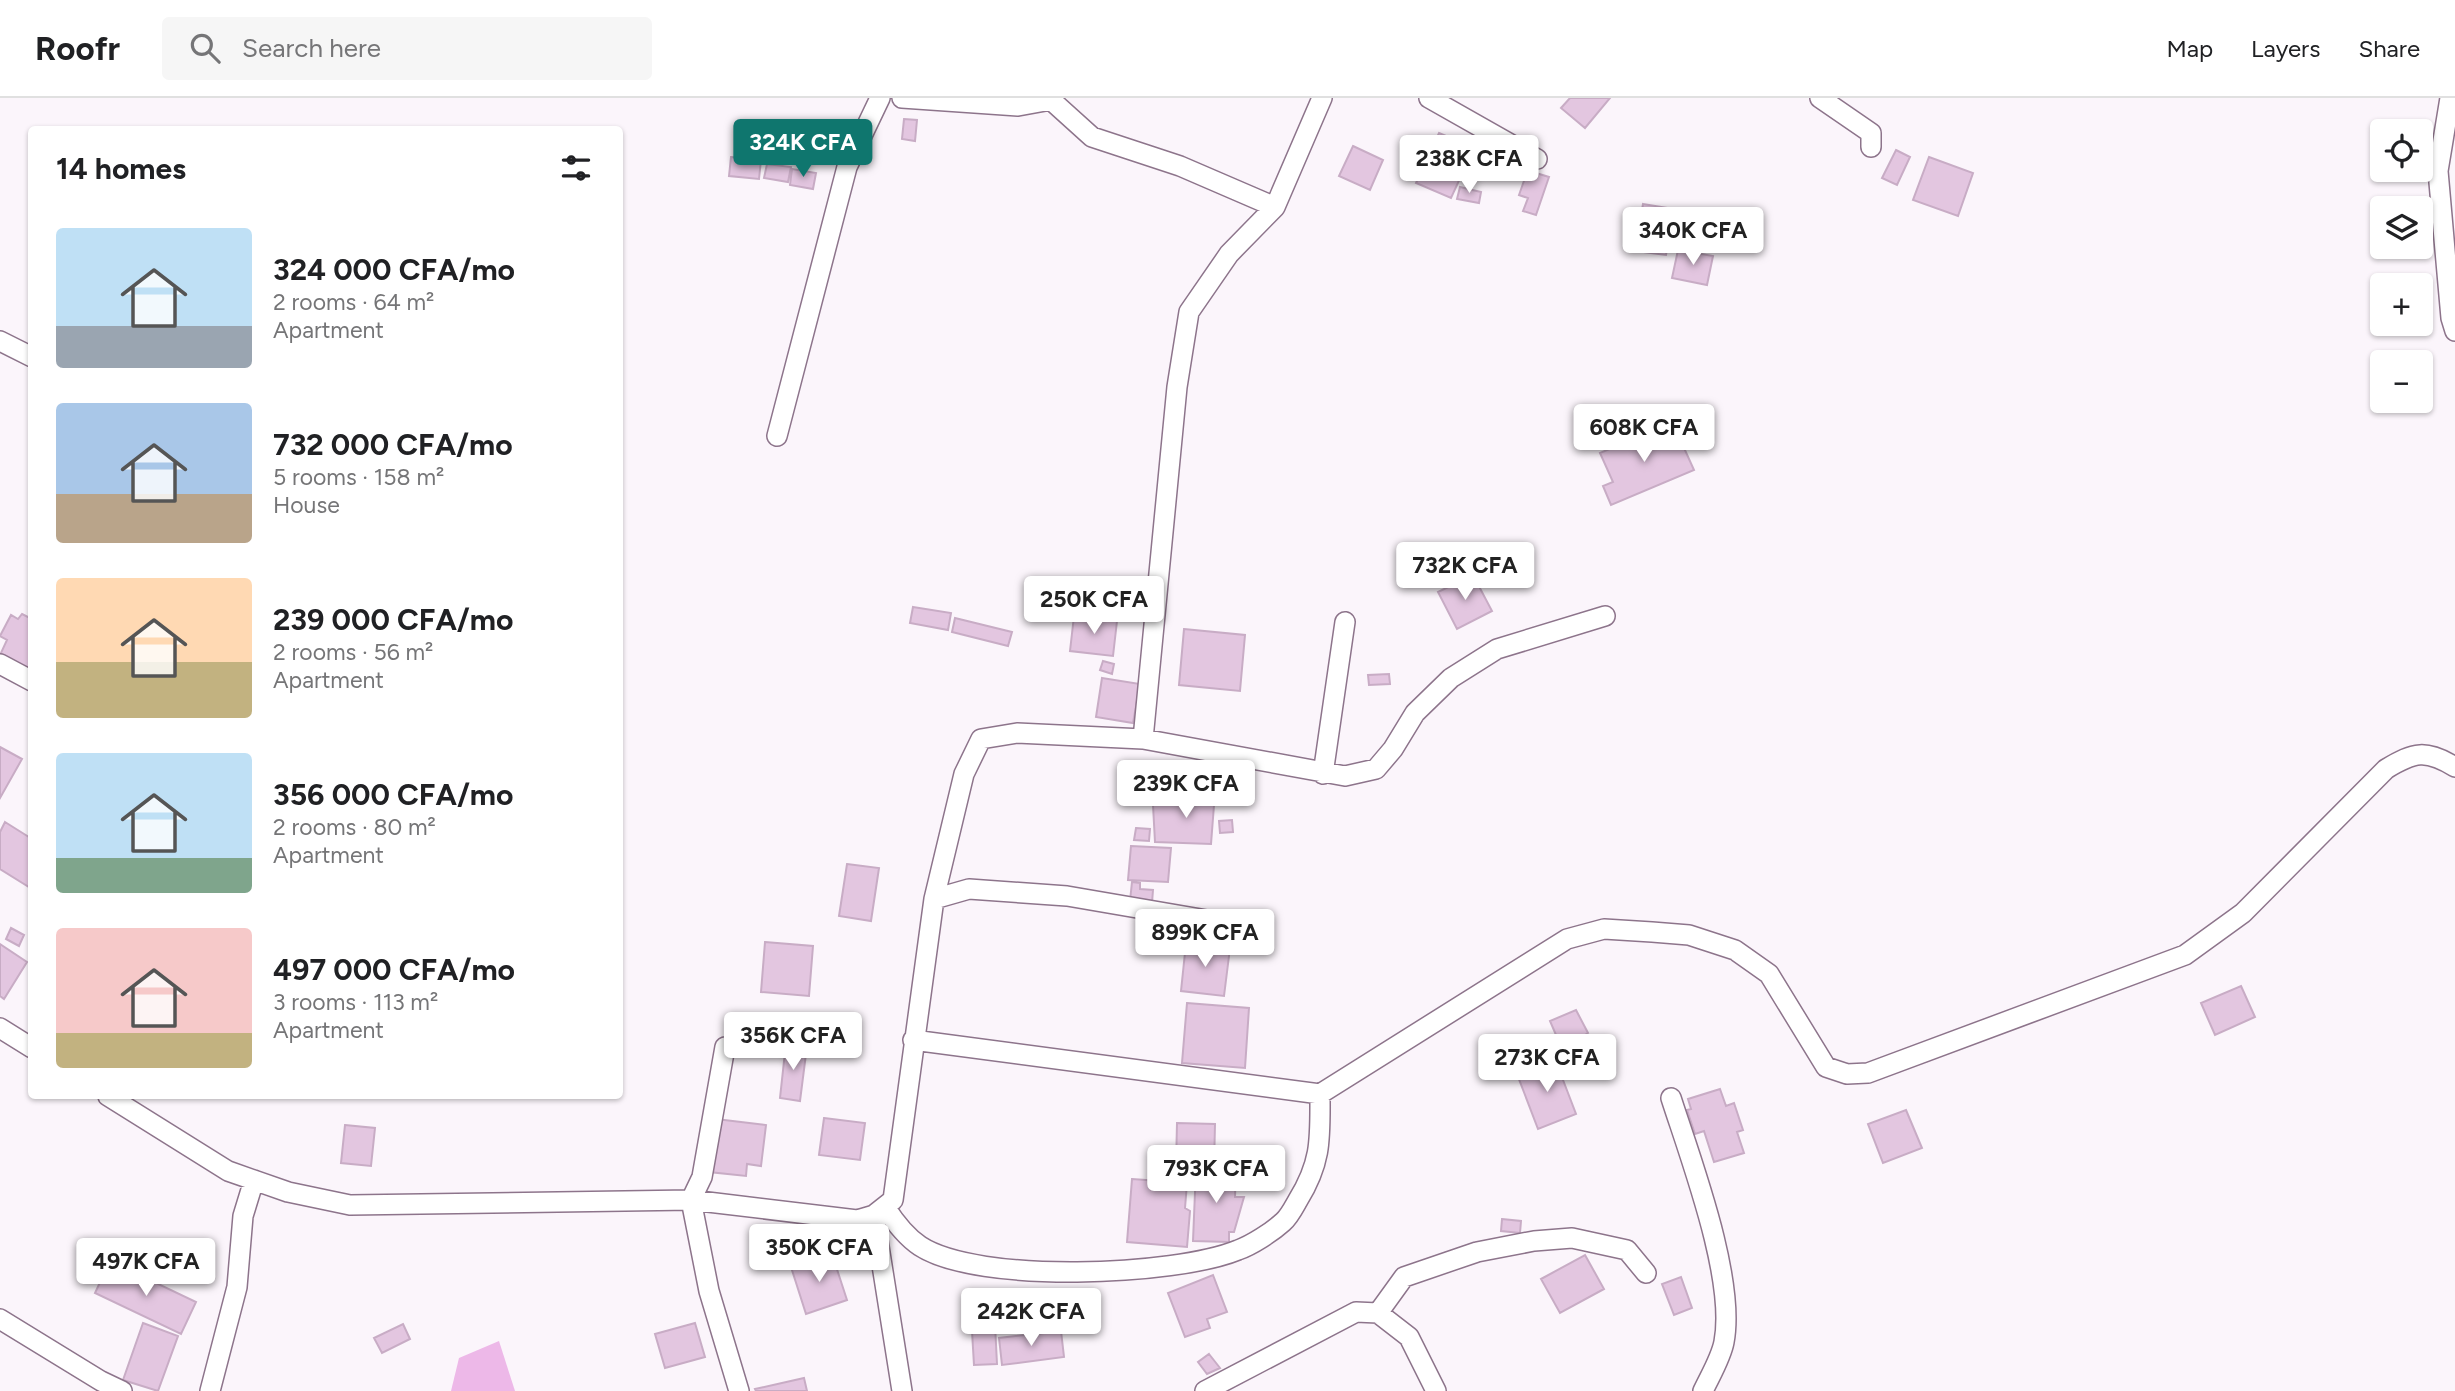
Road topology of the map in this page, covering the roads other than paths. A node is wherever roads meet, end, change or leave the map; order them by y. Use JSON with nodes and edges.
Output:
{"nodes":[{"id":1,"x":880,"y":98,"type":"edge"},
{"id":2,"x":902,"y":98,"type":"edge"},
{"id":3,"x":1322,"y":98,"type":"edge"},
{"id":4,"x":1429,"y":98,"type":"edge"},
{"id":5,"x":1820,"y":98,"type":"edge"},
{"id":6,"x":2450,"y":98,"type":"edge"},
{"id":7,"x":1052,"y":99,"type":"edge"},
{"id":8,"x":1871,"y":147,"type":"dead end"},
{"id":9,"x":1537,"y":159,"type":"dead end"},
{"id":10,"x":1275,"y":207,"type":"junction"},
{"id":11,"x":2455,"y":331,"type":"edge"},
{"id":12,"x":0,"y":341,"type":"edge"},
{"id":13,"x":28,"y":355,"type":"edge"},
{"id":14,"x":777,"y":436,"type":"dead end"},
{"id":15,"x":1605,"y":616,"type":"dead end"},
{"id":16,"x":1345,"y":622,"type":"dead end"},
{"id":17,"x":0,"y":664,"type":"edge"},
{"id":18,"x":28,"y":679,"type":"edge"},
{"id":19,"x":1143,"y":739,"type":"junction"},
{"id":20,"x":2455,"y":767,"type":"edge"},
{"id":21,"x":1323,"y":774,"type":"junction"},
{"id":22,"x":934,"y":899,"type":"junction"},
{"id":23,"x":1236,"y":925,"type":"dead end"},
{"id":24,"x":0,"y":1028,"type":"edge"},
{"id":25,"x":913,"y":1040,"type":"junction"},
{"id":26,"x":28,"y":1046,"type":"edge"},
{"id":27,"x":725,"y":1047,"type":"dead end"},
{"id":28,"x":1320,"y":1094,"type":"junction"},
{"id":29,"x":1671,"y":1098,"type":"dead end"},
{"id":30,"x":113,"y":1099,"type":"edge"},
{"id":31,"x":254,"y":1180,"type":"junction"},
{"id":32,"x":691,"y":1200,"type":"junction"},
{"id":33,"x":880,"y":1211,"type":"junction"},
{"id":34,"x":1646,"y":1273,"type":"dead end"},
{"id":35,"x":1378,"y":1313,"type":"junction"},
{"id":36,"x":0,"y":1319,"type":"edge"},
{"id":37,"x":122,"y":1391,"type":"edge"},
{"id":38,"x":210,"y":1391,"type":"edge"},
{"id":39,"x":739,"y":1391,"type":"edge"},
{"id":40,"x":902,"y":1391,"type":"edge"},
{"id":41,"x":1205,"y":1391,"type":"edge"},
{"id":42,"x":1436,"y":1391,"type":"edge"},
{"id":43,"x":1703,"y":1391,"type":"edge"}],
"edges":[{"from":1,"to":14,"type":"street"},
{"from":2,"to":7,"type":"street"},
{"from":3,"to":10,"type":"street"},
{"from":4,"to":9,"type":"street"},
{"from":5,"to":8,"type":"street"},
{"from":6,"to":11,"type":"street"},
{"from":7,"to":10,"type":"street"},
{"from":10,"to":19,"type":"street"},
{"from":12,"to":13,"type":"street"},
{"from":15,"to":21,"type":"street"},
{"from":16,"to":21,"type":"street"},
{"from":17,"to":18,"type":"street"},
{"from":19,"to":21,"type":"street"},
{"from":19,"to":22,"type":"street"},
{"from":20,"to":28,"type":"street"},
{"from":22,"to":23,"type":"street"},
{"from":22,"to":25,"type":"street"},
{"from":24,"to":26,"type":"street"},
{"from":25,"to":28,"type":"street"},
{"from":25,"to":33,"type":"street"},
{"from":27,"to":32,"type":"street"},
{"from":28,"to":33,"type":"street"},
{"from":29,"to":43,"type":"street"},
{"from":30,"to":31,"type":"street"},
{"from":31,"to":32,"type":"street"},
{"from":31,"to":38,"type":"street"},
{"from":32,"to":33,"type":"street"},
{"from":32,"to":39,"type":"street"},
{"from":33,"to":40,"type":"street"},
{"from":34,"to":35,"type":"street"},
{"from":35,"to":41,"type":"street"},
{"from":35,"to":42,"type":"street"},
{"from":36,"to":37,"type":"street"}]}
